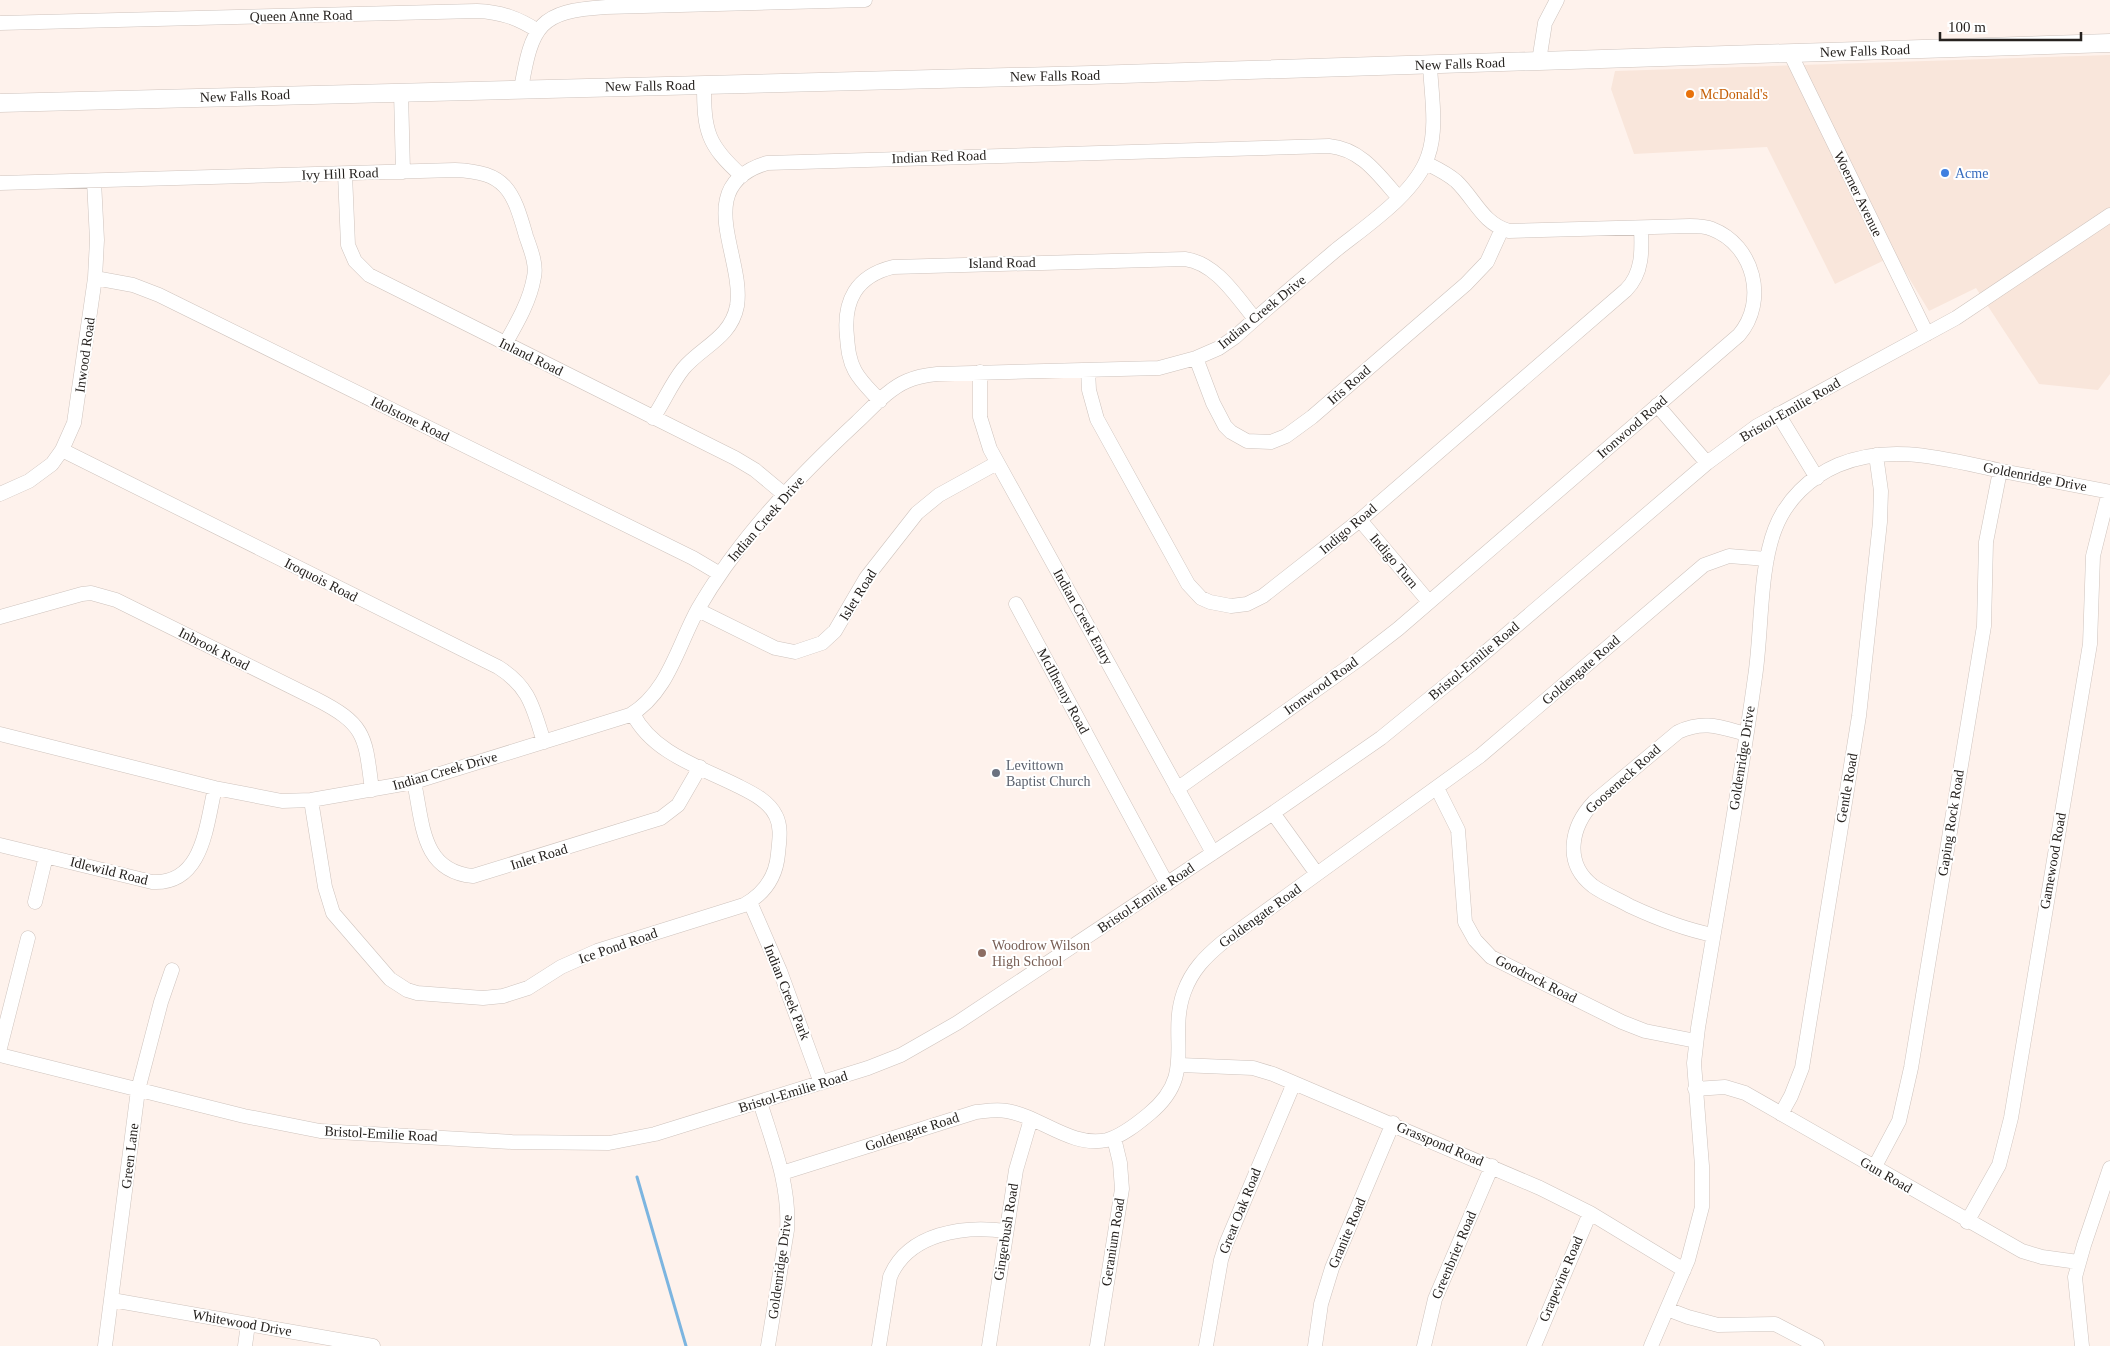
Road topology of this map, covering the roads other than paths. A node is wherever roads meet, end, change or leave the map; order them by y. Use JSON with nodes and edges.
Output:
{"nodes":[{"id":1,"x":865,"y":0,"type":"edge"},
{"id":2,"x":797,"y":1,"type":"edge"},
{"id":3,"x":1554,"y":1,"type":"edge"},
{"id":4,"x":688,"y":2,"type":"edge"},
{"id":5,"x":440,"y":6,"type":"edge"},
{"id":6,"x":0,"y":23,"type":"edge"},
{"id":7,"x":538,"y":31,"type":"junction"},
{"id":8,"x":2110,"y":43,"type":"edge"},
{"id":9,"x":1790,"y":54,"type":"junction"},
{"id":10,"x":1539,"y":61,"type":"junction"},
{"id":11,"x":1430,"y":65,"type":"junction"},
{"id":12,"x":704,"y":85,"type":"junction"},
{"id":13,"x":521,"y":89,"type":"junction"},
{"id":14,"x":401,"y":92,"type":"junction"},
{"id":15,"x":0,"y":103,"type":"edge"},
{"id":16,"x":1426,"y":163,"type":"junction"},
{"id":17,"x":403,"y":172,"type":"junction"},
{"id":18,"x":345,"y":174,"type":"junction"},
{"id":19,"x":742,"y":176,"type":"junction"},
{"id":20,"x":94,"y":181,"type":"junction"},
{"id":21,"x":0,"y":183,"type":"edge"},
{"id":22,"x":1398,"y":197,"type":"junction"},
{"id":23,"x":2110,"y":215,"type":"edge"},
{"id":24,"x":1641,"y":228,"type":"junction"},
{"id":25,"x":1502,"y":229,"type":"junction"},
{"id":26,"x":95,"y":278,"type":"junction"},
{"id":27,"x":1255,"y":319,"type":"junction"},
{"id":28,"x":1927,"y":334,"type":"junction"},
{"id":29,"x":506,"y":344,"type":"junction"},
{"id":30,"x":1196,"y":358,"type":"junction"},
{"id":31,"x":1088,"y":370,"type":"junction"},
{"id":32,"x":980,"y":372,"type":"junction"},
{"id":33,"x":880,"y":401,"type":"junction"},
{"id":34,"x":1657,"y":405,"type":"junction"},
{"id":35,"x":1778,"y":414,"type":"junction"},
{"id":36,"x":653,"y":418,"type":"junction"},
{"id":37,"x":62,"y":450,"type":"junction"},
{"id":38,"x":1876,"y":456,"type":"junction"},
{"id":39,"x":997,"y":463,"type":"junction"},
{"id":40,"x":1707,"y":463,"type":"junction"},
{"id":41,"x":2000,"y":470,"type":"junction"},
{"id":42,"x":1817,"y":478,"type":"junction"},
{"id":43,"x":2109,"y":492,"type":"edge"},
{"id":44,"x":0,"y":494,"type":"edge"},
{"id":45,"x":785,"y":495,"type":"junction"},
{"id":46,"x":1360,"y":520,"type":"junction"},
{"id":47,"x":1767,"y":559,"type":"junction"},
{"id":48,"x":720,"y":574,"type":"junction"},
{"id":49,"x":1429,"y":602,"type":"junction"},
{"id":50,"x":1016,"y":604,"type":"dead end"},
{"id":51,"x":698,"y":610,"type":"junction"},
{"id":52,"x":0,"y":617,"type":"edge"},
{"id":53,"x":633,"y":714,"type":"junction"},
{"id":54,"x":0,"y":734,"type":"edge"},
{"id":55,"x":1746,"y":734,"type":"junction"},
{"id":56,"x":544,"y":742,"type":"junction"},
{"id":57,"x":700,"y":767,"type":"junction"},
{"id":58,"x":414,"y":782,"type":"junction"},
{"id":59,"x":215,"y":788,"type":"junction"},
{"id":60,"x":1437,"y":788,"type":"junction"},
{"id":61,"x":1177,"y":789,"type":"junction"},
{"id":62,"x":372,"y":790,"type":"junction"},
{"id":63,"x":311,"y":800,"type":"junction"},
{"id":64,"x":1273,"y":813,"type":"junction"},
{"id":65,"x":0,"y":845,"type":"edge"},
{"id":66,"x":1213,"y":853,"type":"junction"},
{"id":67,"x":46,"y":856,"type":"junction"},
{"id":68,"x":1318,"y":874,"type":"junction"},
{"id":69,"x":1167,"y":884,"type":"junction"},
{"id":70,"x":35,"y":902,"type":"dead end"},
{"id":71,"x":750,"y":902,"type":"junction"},
{"id":72,"x":1713,"y":935,"type":"junction"},
{"id":73,"x":28,"y":938,"type":"dead end"},
{"id":74,"x":172,"y":970,"type":"dead end"},
{"id":75,"x":1696,"y":1040,"type":"junction"},
{"id":76,"x":0,"y":1048,"type":"edge"},
{"id":77,"x":0,"y":1054,"type":"edge"},
{"id":78,"x":1180,"y":1065,"type":"junction"},
{"id":79,"x":1294,"y":1082,"type":"junction"},
{"id":80,"x":821,"y":1083,"type":"junction"},
{"id":81,"x":1695,"y":1089,"type":"junction"},
{"id":82,"x":138,"y":1090,"type":"junction"},
{"id":83,"x":760,"y":1102,"type":"junction"},
{"id":84,"x":1781,"y":1114,"type":"junction"},
{"id":85,"x":1031,"y":1119,"type":"junction"},
{"id":86,"x":1393,"y":1124,"type":"junction"},
{"id":87,"x":1114,"y":1138,"type":"junction"},
{"id":88,"x":1492,"y":1166,"type":"junction"},
{"id":89,"x":1874,"y":1168,"type":"junction"},
{"id":90,"x":2110,"y":1168,"type":"edge"},
{"id":91,"x":782,"y":1173,"type":"junction"},
{"id":92,"x":1590,"y":1213,"type":"junction"},
{"id":93,"x":1967,"y":1222,"type":"junction"},
{"id":94,"x":1006,"y":1231,"type":"junction"},
{"id":95,"x":2078,"y":1262,"type":"junction"},
{"id":96,"x":1684,"y":1270,"type":"junction"},
{"id":97,"x":112,"y":1300,"type":"junction"},
{"id":98,"x":1667,"y":1309,"type":"junction"},
{"id":99,"x":248,"y":1324,"type":"junction"},
{"id":100,"x":105,"y":1346,"type":"edge"},
{"id":101,"x":245,"y":1346,"type":"edge"},
{"id":102,"x":373,"y":1346,"type":"edge"},
{"id":103,"x":768,"y":1346,"type":"edge"},
{"id":104,"x":879,"y":1346,"type":"edge"},
{"id":105,"x":989,"y":1346,"type":"edge"},
{"id":106,"x":1097,"y":1346,"type":"edge"},
{"id":107,"x":1206,"y":1346,"type":"edge"},
{"id":108,"x":1315,"y":1346,"type":"edge"},
{"id":109,"x":1424,"y":1346,"type":"edge"},
{"id":110,"x":1534,"y":1346,"type":"edge"},
{"id":111,"x":1651,"y":1346,"type":"edge"},
{"id":112,"x":1817,"y":1346,"type":"edge"},
{"id":113,"x":2082,"y":1346,"type":"edge"}],
"edges":[{"from":1,"to":2,"type":"street"},
{"from":2,"to":4,"type":"street"},
{"from":3,"to":10,"type":"street"},
{"from":4,"to":7,"type":"street"},
{"from":5,"to":6,"type":"street","name":"Queen Anne Road"},
{"from":5,"to":7,"type":"street","name":"Queen Anne Road"},
{"from":7,"to":13,"type":"street"},
{"from":8,"to":9,"type":"main road","name":"New Falls Road"},
{"from":9,"to":10,"type":"main road","name":"New Falls Road"},
{"from":9,"to":28,"type":"street","name":"Woerner Avenue"},
{"from":10,"to":11,"type":"main road","name":"New Falls Road"},
{"from":11,"to":12,"type":"main road","name":"New Falls Road"},
{"from":11,"to":16,"type":"street","name":"Indian Creek Drive"},
{"from":12,"to":13,"type":"main road","name":"New Falls Road"},
{"from":12,"to":19,"type":"street"},
{"from":13,"to":14,"type":"main road","name":"New Falls Road"},
{"from":14,"to":15,"type":"main road","name":"New Falls Road"},
{"from":14,"to":17,"type":"street"},
{"from":16,"to":22,"type":"street","name":"Indian Creek Drive"},
{"from":16,"to":25,"type":"street"},
{"from":17,"to":18,"type":"street","name":"Ivy Hill Road"},
{"from":17,"to":29,"type":"street","name":"Ivy Hill Road"},
{"from":18,"to":20,"type":"street","name":"Ivy Hill Road"},
{"from":18,"to":29,"type":"street","name":"Inland Road"},
{"from":19,"to":22,"type":"street","name":"Indian Red Road"},
{"from":19,"to":36,"type":"street"},
{"from":20,"to":21,"type":"street","name":"Ivy Hill Road"},
{"from":20,"to":26,"type":"street","name":"Inwood Road"},
{"from":22,"to":27,"type":"street","name":"Indian Creek Drive"},
{"from":23,"to":28,"type":"street","name":"Bristol-Emilie Road"},
{"from":24,"to":25,"type":"street","name":"Ironwood Road"},
{"from":24,"to":34,"type":"street","name":"Ironwood Road"},
{"from":24,"to":46,"type":"street","name":"Indigo Road"},
{"from":25,"to":30,"type":"street","name":"Iris Road"},
{"from":26,"to":37,"type":"street","name":"Inwood Road"},
{"from":26,"to":48,"type":"street","name":"Idolstone Road"},
{"from":27,"to":30,"type":"street","name":"Indian Creek Drive"},
{"from":27,"to":33,"type":"street","name":"Island Road"},
{"from":28,"to":35,"type":"street","name":"Bristol-Emilie Road"},
{"from":29,"to":36,"type":"street","name":"Inland Road"},
{"from":30,"to":31,"type":"street","name":"Indian Creek Drive"},
{"from":31,"to":32,"type":"street","name":"Indian Creek Drive"},
{"from":31,"to":46,"type":"street","name":"Indigo Road"},
{"from":32,"to":33,"type":"street","name":"Indian Creek Drive"},
{"from":32,"to":39,"type":"street","name":"Indian Creek Entry"},
{"from":33,"to":45,"type":"street","name":"Indian Creek Drive"},
{"from":34,"to":40,"type":"street"},
{"from":34,"to":49,"type":"street","name":"Ironwood Road"},
{"from":35,"to":40,"type":"street","name":"Bristol-Emilie Road"},
{"from":35,"to":42,"type":"street"},
{"from":36,"to":45,"type":"street","name":"Inland Road"},
{"from":37,"to":44,"type":"street","name":"Inwood Road"},
{"from":37,"to":56,"type":"street","name":"Iroquois Road"},
{"from":38,"to":41,"type":"street","name":"Goldenridge Drive"},
{"from":38,"to":42,"type":"street","name":"Goldenridge Drive"},
{"from":38,"to":84,"type":"street","name":"Gentle Road"},
{"from":39,"to":51,"type":"street","name":"Islet Road"},
{"from":39,"to":61,"type":"street","name":"Indian Creek Entry"},
{"from":40,"to":64,"type":"street","name":"Bristol-Emilie Road"},
{"from":41,"to":43,"type":"street","name":"Goldenridge Drive"},
{"from":41,"to":89,"type":"street","name":"Gaping Rock Road"},
{"from":42,"to":47,"type":"street","name":"Goldenridge Drive"},
{"from":43,"to":93,"type":"street","name":"Gamewood Road"},
{"from":45,"to":48,"type":"street","name":"Indian Creek Drive"},
{"from":46,"to":49,"type":"street","name":"Indigo Turn"},
{"from":47,"to":55,"type":"street","name":"Goldenridge Drive"},
{"from":47,"to":60,"type":"street","name":"Goldengate Road"},
{"from":48,"to":51,"type":"street","name":"Indian Creek Drive"},
{"from":49,"to":61,"type":"street","name":"Ironwood Road"},
{"from":50,"to":69,"type":"street","name":"McIlhenny Road"},
{"from":51,"to":53,"type":"street","name":"Indian Creek Drive"},
{"from":52,"to":62,"type":"street","name":"Inbrook Road"},
{"from":53,"to":56,"type":"street","name":"Indian Creek Drive"},
{"from":53,"to":57,"type":"street","name":"Ice Pond Road"},
{"from":54,"to":59,"type":"street","name":"Indian Creek Drive"},
{"from":55,"to":72,"type":"street","name":"Goldenridge Drive"},
{"from":55,"to":72,"type":"street","name":"Gooseneck Road"},
{"from":56,"to":58,"type":"street","name":"Indian Creek Drive"},
{"from":57,"to":58,"type":"street","name":"Inlet Road"},
{"from":57,"to":71,"type":"street","name":"Ice Pond Road"},
{"from":58,"to":62,"type":"street","name":"Indian Creek Drive"},
{"from":59,"to":63,"type":"street","name":"Indian Creek Drive"},
{"from":59,"to":67,"type":"street","name":"Idlewild Road"},
{"from":60,"to":68,"type":"street","name":"Goldengate Road"},
{"from":60,"to":75,"type":"street","name":"Goodrock Road"},
{"from":61,"to":66,"type":"street","name":"Indian Creek Entry"},
{"from":62,"to":63,"type":"street","name":"Indian Creek Drive"},
{"from":63,"to":71,"type":"street","name":"Ice Pond Road"},
{"from":64,"to":66,"type":"street","name":"Bristol-Emilie Road"},
{"from":64,"to":68,"type":"street"},
{"from":65,"to":67,"type":"street","name":"Idlewild Road"},
{"from":66,"to":69,"type":"street","name":"Bristol-Emilie Road"},
{"from":67,"to":70,"type":"street"},
{"from":68,"to":78,"type":"street","name":"Goldengate Road"},
{"from":69,"to":80,"type":"street","name":"Bristol-Emilie Road"},
{"from":71,"to":80,"type":"street","name":"Indian Creek Park"},
{"from":72,"to":75,"type":"street","name":"Goldenridge Drive"},
{"from":73,"to":76,"type":"street"},
{"from":74,"to":82,"type":"street","name":"Green Lane"},
{"from":75,"to":81,"type":"street","name":"Goldenridge Drive"},
{"from":77,"to":82,"type":"street","name":"Bristol-Emilie Road"},
{"from":78,"to":79,"type":"street","name":"Grasspond Road"},
{"from":78,"to":87,"type":"street","name":"Goldengate Road"},
{"from":79,"to":86,"type":"street","name":"Grasspond Road"},
{"from":79,"to":107,"type":"street","name":"Great Oak Road"},
{"from":80,"to":83,"type":"street","name":"Bristol-Emilie Road"},
{"from":81,"to":84,"type":"street","name":"Gun Road"},
{"from":81,"to":96,"type":"street","name":"Goldenridge Drive"},
{"from":82,"to":83,"type":"street","name":"Bristol-Emilie Road"},
{"from":82,"to":97,"type":"street","name":"Green Lane"},
{"from":83,"to":91,"type":"street","name":"Goldenridge Drive"},
{"from":84,"to":89,"type":"street","name":"Gun Road"},
{"from":85,"to":87,"type":"street","name":"Goldengate Road"},
{"from":85,"to":91,"type":"street","name":"Goldengate Road"},
{"from":85,"to":94,"type":"street","name":"Gingerbush Road"},
{"from":86,"to":88,"type":"street","name":"Grasspond Road"},
{"from":86,"to":108,"type":"street","name":"Granite Road"},
{"from":87,"to":106,"type":"street","name":"Geranium Road"},
{"from":88,"to":92,"type":"street","name":"Grasspond Road"},
{"from":88,"to":109,"type":"street","name":"Greenbrier Road"},
{"from":89,"to":93,"type":"street","name":"Gun Road"},
{"from":90,"to":95,"type":"street"},
{"from":91,"to":103,"type":"street","name":"Goldenridge Drive"},
{"from":92,"to":96,"type":"street","name":"Grasspond Road"},
{"from":92,"to":110,"type":"street","name":"Grapevine Road"},
{"from":93,"to":95,"type":"street","name":"Gun Road"},
{"from":94,"to":104,"type":"street"},
{"from":94,"to":105,"type":"street","name":"Gingerbush Road"},
{"from":95,"to":113,"type":"street"},
{"from":96,"to":98,"type":"street","name":"Goldenridge Drive"},
{"from":97,"to":99,"type":"street","name":"Whitewood Drive"},
{"from":97,"to":100,"type":"street","name":"Green Lane"},
{"from":98,"to":111,"type":"street","name":"Goldenridge Drive"},
{"from":98,"to":112,"type":"street"},
{"from":99,"to":101,"type":"street"},
{"from":99,"to":102,"type":"street","name":"Whitewood Drive"}]}
